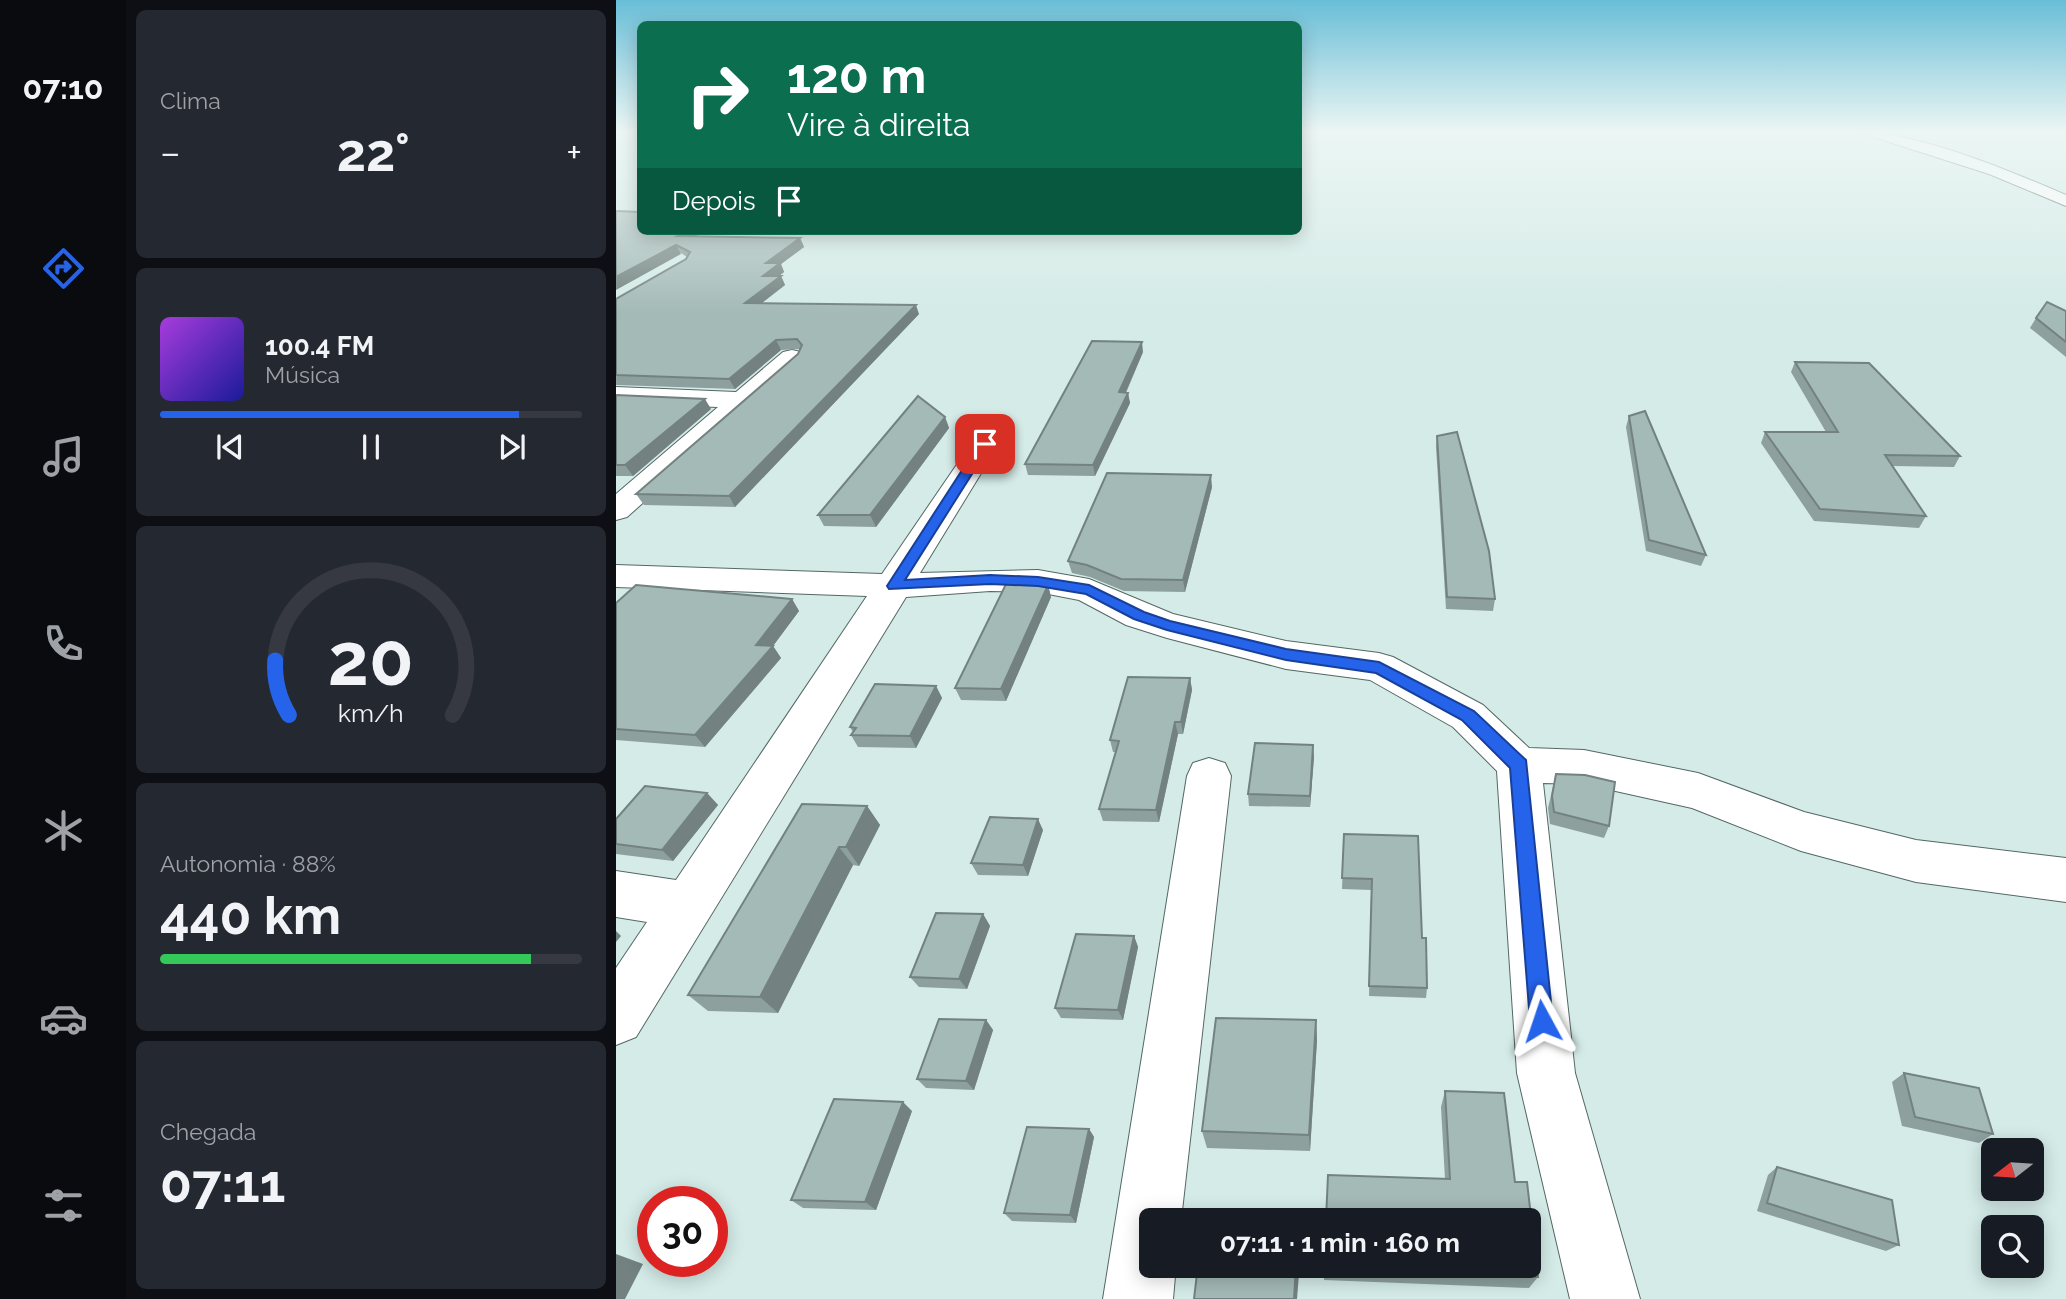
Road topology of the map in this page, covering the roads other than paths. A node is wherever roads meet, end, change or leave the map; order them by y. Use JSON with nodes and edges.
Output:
{"nodes":[{"id":1,"x":2046,"y":193,"type":"edge"},
{"id":2,"x":2066,"y":201,"type":"edge"},
{"id":3,"x":792,"y":357,"type":"edge"},
{"id":4,"x":616,"y":395,"type":"edge"},
{"id":5,"x":743,"y":400,"type":"junction"},
{"id":6,"x":985,"y":444,"type":"dead end"},
{"id":7,"x":616,"y":510,"type":"edge"},
{"id":8,"x":616,"y":576,"type":"edge"},
{"id":9,"x":894,"y":586,"type":"junction"},
{"id":10,"x":1519,"y":765,"type":"junction"},
{"id":11,"x":1209,"y":776,"type":"dead end"},
{"id":12,"x":2066,"y":880,"type":"edge"},
{"id":13,"x":616,"y":894,"type":"edge"},
{"id":14,"x":688,"y":905,"type":"junction"},
{"id":15,"x":616,"y":1017,"type":"edge"},
{"id":16,"x":1138,"y":1299,"type":"edge"},
{"id":17,"x":1605,"y":1299,"type":"edge"}],
"edges":[{"from":1,"to":2,"type":"street"},
{"from":3,"to":5,"type":"street"},
{"from":4,"to":5,"type":"street"},
{"from":5,"to":7,"type":"street"},
{"from":6,"to":9,"type":"street"},
{"from":8,"to":9,"type":"street"},
{"from":9,"to":10,"type":"street"},
{"from":9,"to":14,"type":"street"},
{"from":10,"to":12,"type":"street"},
{"from":10,"to":17,"type":"street"},
{"from":11,"to":16,"type":"street"},
{"from":13,"to":14,"type":"street"},
{"from":14,"to":15,"type":"street"}]}
